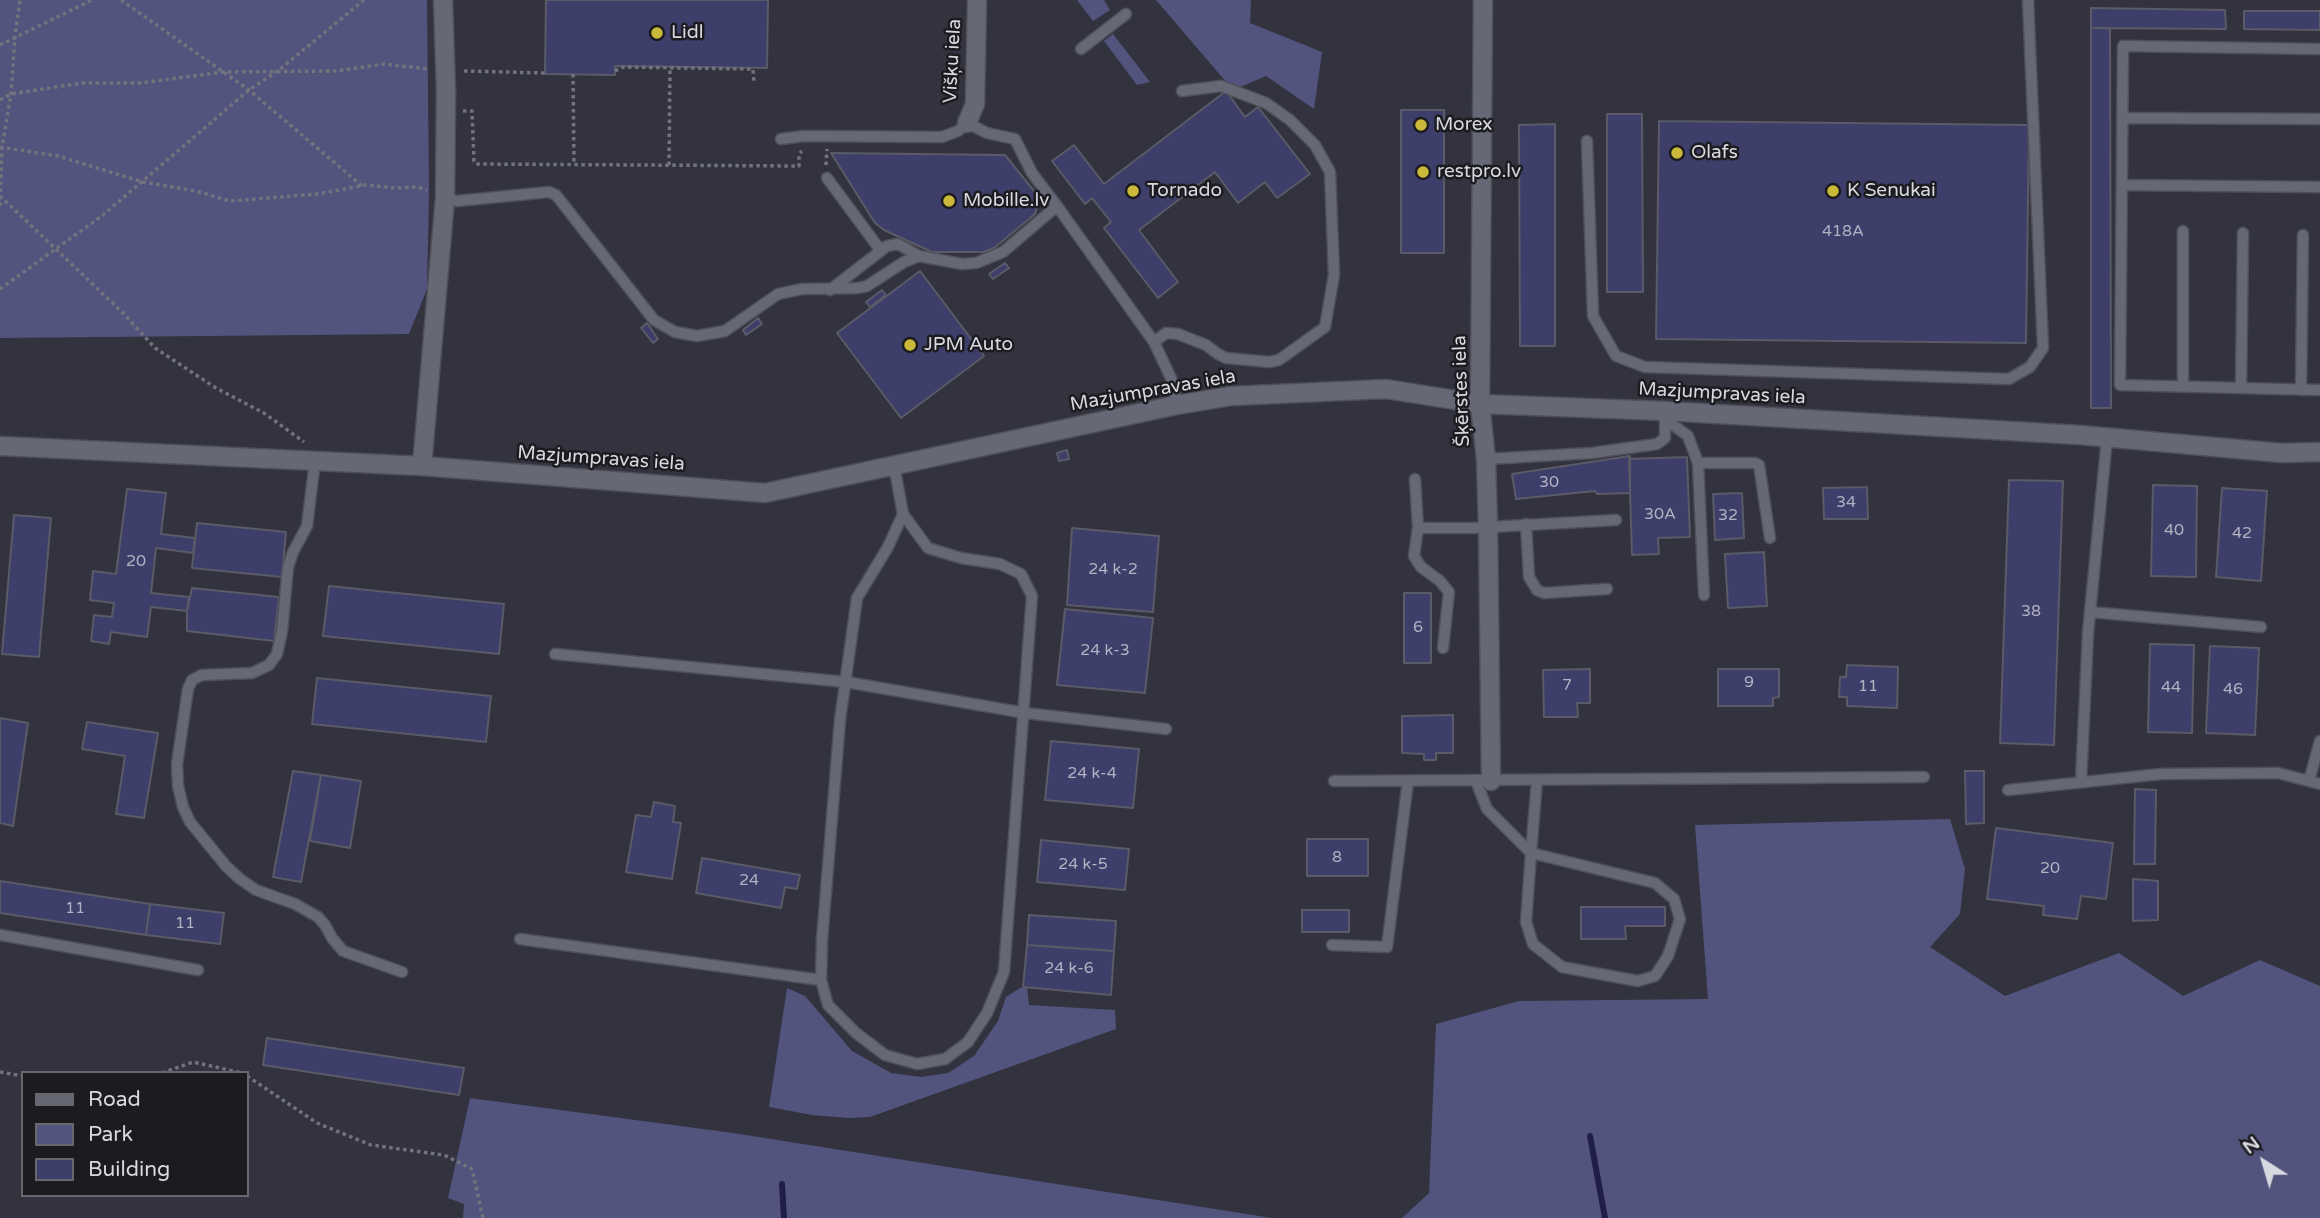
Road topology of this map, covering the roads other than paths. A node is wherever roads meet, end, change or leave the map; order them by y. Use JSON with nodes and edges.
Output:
{"nodes":[{"id":1,"x":443,"y":0,"type":"edge"},
{"id":2,"x":977,"y":0,"type":"edge"},
{"id":3,"x":1483,"y":0,"type":"edge"},
{"id":4,"x":2028,"y":0,"type":"edge"},
{"id":5,"x":1126,"y":14,"type":"dead end"},
{"id":6,"x":1082,"y":49,"type":"dead end"},
{"id":7,"x":2320,"y":49,"type":"edge"},
{"id":8,"x":1182,"y":91,"type":"dead end"},
{"id":9,"x":2123,"y":118,"type":"junction"},
{"id":10,"x":2320,"y":119,"type":"edge"},
{"id":11,"x":967,"y":123,"type":"junction"},
{"id":12,"x":781,"y":139,"type":"dead end"},
{"id":13,"x":1587,"y":141,"type":"dead end"},
{"id":14,"x":827,"y":178,"type":"dead end"},
{"id":15,"x":2122,"y":186,"type":"junction"},
{"id":16,"x":2320,"y":187,"type":"edge"},
{"id":17,"x":445,"y":198,"type":"junction"},
{"id":18,"x":1057,"y":206,"type":"junction"},
{"id":19,"x":2183,"y":231,"type":"dead end"},
{"id":20,"x":2243,"y":233,"type":"dead end"},
{"id":21,"x":2303,"y":235,"type":"dead end"},
{"id":22,"x":881,"y":251,"type":"junction"},
{"id":23,"x":919,"y":256,"type":"junction"},
{"id":24,"x":830,"y":290,"type":"junction"},
{"id":25,"x":1154,"y":342,"type":"junction"},
{"id":26,"x":2183,"y":387,"type":"junction"},
{"id":27,"x":2241,"y":388,"type":"junction"},
{"id":28,"x":2301,"y":390,"type":"junction"},
{"id":29,"x":2320,"y":390,"type":"edge"},
{"id":30,"x":1480,"y":404,"type":"junction"},
{"id":31,"x":1177,"y":405,"type":"junction"},
{"id":32,"x":1665,"y":415,"type":"junction"},
{"id":33,"x":2107,"y":438,"type":"junction"},
{"id":34,"x":0,"y":446,"type":"edge"},
{"id":35,"x":2320,"y":452,"type":"edge"},
{"id":36,"x":1486,"y":459,"type":"junction"},
{"id":37,"x":315,"y":461,"type":"junction"},
{"id":38,"x":1698,"y":463,"type":"junction"},
{"id":39,"x":894,"y":465,"type":"junction"},
{"id":40,"x":422,"y":466,"type":"junction"},
{"id":41,"x":1415,"y":479,"type":"dead end"},
{"id":42,"x":903,"y":514,"type":"junction"},
{"id":43,"x":1616,"y":520,"type":"dead end"},
{"id":44,"x":1527,"y":524,"type":"junction"},
{"id":45,"x":1488,"y":526,"type":"junction"},
{"id":46,"x":1418,"y":528,"type":"junction"},
{"id":47,"x":1770,"y":538,"type":"dead end"},
{"id":48,"x":1607,"y":589,"type":"dead end"},
{"id":49,"x":1704,"y":595,"type":"dead end"},
{"id":50,"x":2090,"y":612,"type":"junction"},
{"id":51,"x":2261,"y":627,"type":"dead end"},
{"id":52,"x":1443,"y":648,"type":"dead end"},
{"id":53,"x":555,"y":654,"type":"dead end"},
{"id":54,"x":846,"y":682,"type":"junction"},
{"id":55,"x":1025,"y":713,"type":"junction"},
{"id":56,"x":1166,"y":729,"type":"dead end"},
{"id":57,"x":2320,"y":741,"type":"edge"},
{"id":58,"x":1924,"y":777,"type":"dead end"},
{"id":59,"x":1537,"y":780,"type":"junction"},
{"id":60,"x":1334,"y":781,"type":"dead end"},
{"id":61,"x":1408,"y":781,"type":"junction"},
{"id":62,"x":1483,"y":781,"type":"junction"},
{"id":63,"x":2309,"y":781,"type":"junction"},
{"id":64,"x":2081,"y":782,"type":"junction"},
{"id":65,"x":2320,"y":784,"type":"edge"},
{"id":66,"x":2008,"y":790,"type":"dead end"},
{"id":67,"x":1531,"y":853,"type":"junction"},
{"id":68,"x":0,"y":935,"type":"edge"},
{"id":69,"x":520,"y":939,"type":"dead end"},
{"id":70,"x":1332,"y":945,"type":"dead end"},
{"id":71,"x":198,"y":970,"type":"dead end"},
{"id":72,"x":402,"y":972,"type":"dead end"},
{"id":73,"x":821,"y":979,"type":"junction"}],
"edges":[{"from":1,"to":17,"type":"street"},
{"from":2,"to":11,"type":"street","name":"Višķu iela"},
{"from":3,"to":30,"type":"street","name":"Šķērstes iela"},
{"from":4,"to":13,"type":"lane"},
{"from":5,"to":6,"type":"lane"},
{"from":7,"to":9,"type":"lane"},
{"from":8,"to":25,"type":"lane"},
{"from":9,"to":10,"type":"lane"},
{"from":9,"to":15,"type":"lane"},
{"from":11,"to":12,"type":"lane"},
{"from":11,"to":18,"type":"lane"},
{"from":14,"to":22,"type":"lane"},
{"from":15,"to":16,"type":"lane"},
{"from":15,"to":26,"type":"lane"},
{"from":17,"to":24,"type":"lane"},
{"from":17,"to":40,"type":"street"},
{"from":18,"to":23,"type":"lane"},
{"from":18,"to":25,"type":"lane"},
{"from":19,"to":26,"type":"lane"},
{"from":20,"to":27,"type":"lane"},
{"from":21,"to":28,"type":"lane"},
{"from":22,"to":23,"type":"lane"},
{"from":22,"to":24,"type":"lane"},
{"from":23,"to":24,"type":"lane"},
{"from":25,"to":31,"type":"lane"},
{"from":26,"to":27,"type":"lane"},
{"from":27,"to":28,"type":"lane"},
{"from":28,"to":29,"type":"lane"},
{"from":30,"to":31,"type":"street","name":"Mazjumpravas iela"},
{"from":30,"to":32,"type":"street","name":"Mazjumpravas iela"},
{"from":30,"to":36,"type":"street","name":"Šķērstes iela"},
{"from":31,"to":39,"type":"street","name":"Mazjumpravas iela"},
{"from":32,"to":33,"type":"street","name":"Mazjumpravas iela"},
{"from":32,"to":36,"type":"lane"},
{"from":32,"to":38,"type":"lane"},
{"from":33,"to":35,"type":"street","name":"Mazjumpravas iela"},
{"from":33,"to":50,"type":"lane"},
{"from":34,"to":37,"type":"street","name":"Mazjumpravas iela"},
{"from":36,"to":45,"type":"street","name":"Šķērstes iela"},
{"from":37,"to":40,"type":"street","name":"Mazjumpravas iela"},
{"from":37,"to":72,"type":"lane"},
{"from":38,"to":47,"type":"lane"},
{"from":38,"to":49,"type":"lane"},
{"from":39,"to":40,"type":"street","name":"Mazjumpravas iela"},
{"from":39,"to":42,"type":"lane"},
{"from":41,"to":46,"type":"lane"},
{"from":42,"to":54,"type":"lane"},
{"from":42,"to":55,"type":"lane"},
{"from":43,"to":44,"type":"lane"},
{"from":44,"to":45,"type":"lane"},
{"from":44,"to":48,"type":"lane"},
{"from":45,"to":46,"type":"lane"},
{"from":45,"to":62,"type":"street","name":"Šķērstes iela"},
{"from":46,"to":52,"type":"lane"},
{"from":50,"to":51,"type":"lane"},
{"from":50,"to":64,"type":"lane"},
{"from":53,"to":54,"type":"lane"},
{"from":54,"to":55,"type":"lane"},
{"from":54,"to":73,"type":"lane"},
{"from":55,"to":56,"type":"lane"},
{"from":55,"to":73,"type":"lane"},
{"from":57,"to":63,"type":"lane"},
{"from":58,"to":59,"type":"lane"},
{"from":59,"to":62,"type":"lane"},
{"from":59,"to":67,"type":"lane"},
{"from":60,"to":61,"type":"lane"},
{"from":61,"to":62,"type":"lane"},
{"from":61,"to":70,"type":"lane"},
{"from":62,"to":67,"type":"lane"},
{"from":63,"to":64,"type":"lane"},
{"from":63,"to":65,"type":"lane"},
{"from":64,"to":66,"type":"lane"},
{"from":67,"to":67,"type":"lane"},
{"from":68,"to":71,"type":"lane"},
{"from":69,"to":73,"type":"lane"}]}
